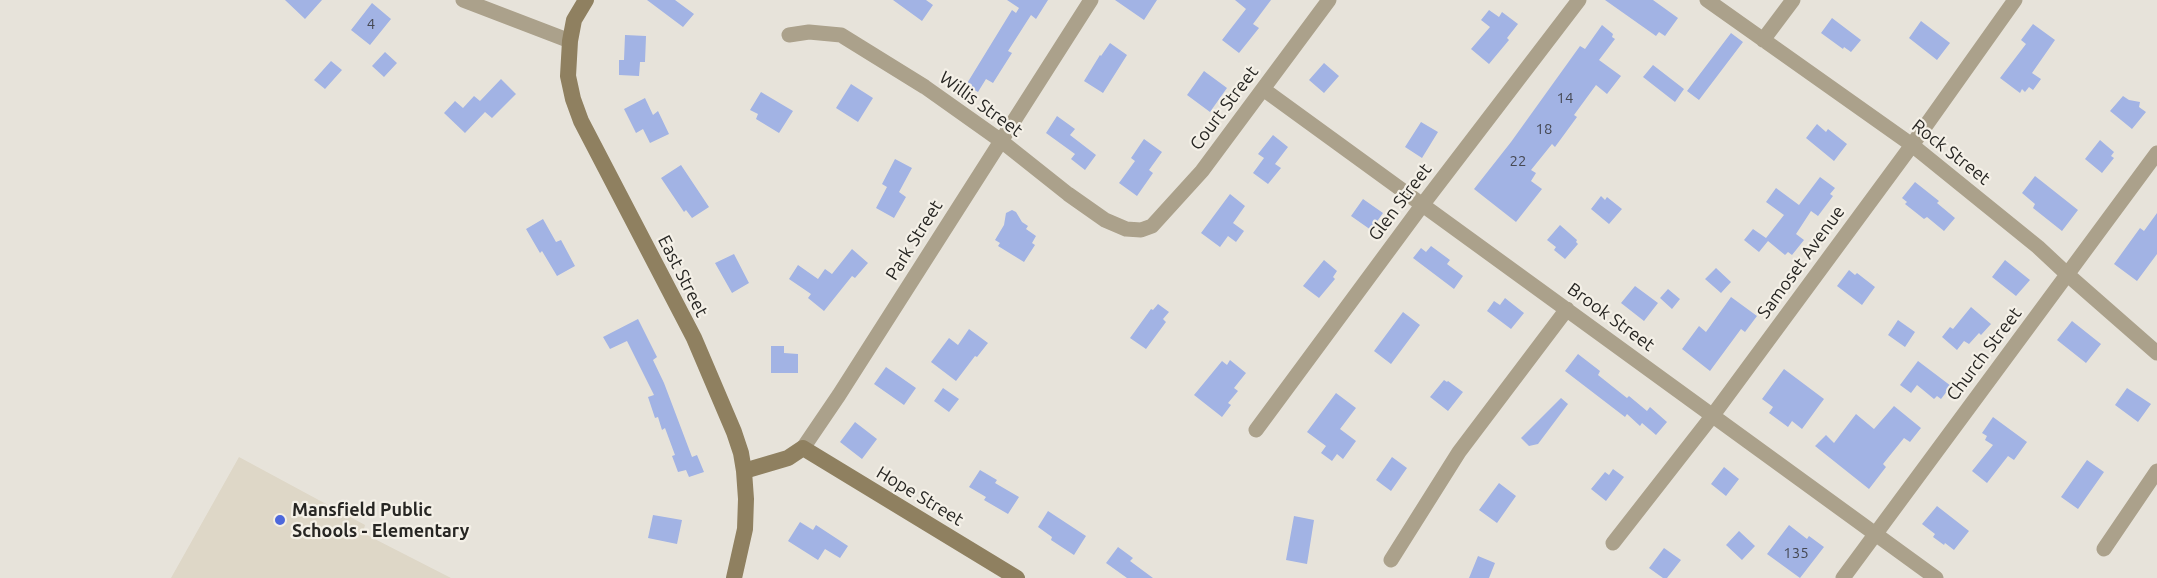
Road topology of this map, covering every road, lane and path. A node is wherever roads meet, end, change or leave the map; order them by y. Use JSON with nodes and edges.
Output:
{"nodes":[{"id":1,"x":463,"y":0,"type":"edge"},
{"id":2,"x":586,"y":0,"type":"edge"},
{"id":3,"x":1091,"y":0,"type":"edge"},
{"id":4,"x":1329,"y":0,"type":"edge"},
{"id":5,"x":1579,"y":0,"type":"edge"},
{"id":6,"x":1707,"y":0,"type":"edge"},
{"id":7,"x":1793,"y":0,"type":"edge"},
{"id":8,"x":2015,"y":0,"type":"edge"},
{"id":9,"x":789,"y":35,"type":"dead end"},
{"id":10,"x":1763,"y":40,"type":"junction"},
{"id":11,"x":570,"y":42,"type":"junction"},
{"id":12,"x":1263,"y":89,"type":"junction"},
{"id":13,"x":1000,"y":140,"type":"junction"},
{"id":14,"x":1912,"y":145,"type":"junction"},
{"id":15,"x":2157,"y":153,"type":"edge"},
{"id":16,"x":1423,"y":204,"type":"junction"},
{"id":17,"x":1141,"y":230,"type":"joint"},
{"id":18,"x":2068,"y":275,"type":"junction"},
{"id":19,"x":1567,"y":309,"type":"junction"},
{"id":20,"x":2157,"y":353,"type":"edge"},
{"id":21,"x":1713,"y":415,"type":"junction"},
{"id":22,"x":1256,"y":430,"type":"dead end"},
{"id":23,"x":803,"y":448,"type":"junction"},
{"id":24,"x":744,"y":471,"type":"junction"},
{"id":25,"x":2157,"y":471,"type":"edge"},
{"id":26,"x":1875,"y":533,"type":"junction"},
{"id":27,"x":1613,"y":543,"type":"dead end"},
{"id":28,"x":2103,"y":549,"type":"dead end"},
{"id":29,"x":1391,"y":560,"type":"dead end"},
{"id":30,"x":734,"y":578,"type":"edge"},
{"id":31,"x":1017,"y":578,"type":"edge"},
{"id":32,"x":1843,"y":578,"type":"edge"},
{"id":33,"x":1936,"y":578,"type":"edge"}],
"edges":[{"from":1,"to":11,"type":"street"},
{"from":2,"to":11,"type":"main road","name":"East Street"},
{"from":3,"to":13,"type":"street","name":"Park Street"},
{"from":4,"to":12,"type":"street","name":"Court Street"},
{"from":5,"to":16,"type":"street","name":"Glen Street"},
{"from":6,"to":10,"type":"street","name":"Rock Street"},
{"from":7,"to":10,"type":"street"},
{"from":8,"to":14,"type":"street","name":"Samoset Avenue"},
{"from":9,"to":13,"type":"street","name":"Willis Street"},
{"from":10,"to":14,"type":"street","name":"Rock Street"},
{"from":11,"to":24,"type":"main road","name":"East Street"},
{"from":12,"to":16,"type":"street","name":"Brook Street"},
{"from":12,"to":17,"type":"street","name":"Court Street"},
{"from":13,"to":17,"type":"street","name":"Willis Street"},
{"from":13,"to":23,"type":"street","name":"Park Street"},
{"from":14,"to":18,"type":"street","name":"Rock Street"},
{"from":14,"to":21,"type":"street","name":"Samoset Avenue"},
{"from":15,"to":18,"type":"street","name":"Church Street"},
{"from":16,"to":19,"type":"street","name":"Brook Street"},
{"from":16,"to":22,"type":"street","name":"Glen Street"},
{"from":18,"to":20,"type":"street","name":"Rock Street"},
{"from":18,"to":26,"type":"street","name":"Church Street"},
{"from":19,"to":21,"type":"street","name":"Brook Street"},
{"from":19,"to":29,"type":"street"},
{"from":21,"to":26,"type":"street","name":"Brook Street"},
{"from":21,"to":27,"type":"street","name":"Samoset Avenue"},
{"from":23,"to":24,"type":"main road","name":"Park Street"},
{"from":23,"to":31,"type":"main road","name":"Hope Street"},
{"from":24,"to":30,"type":"main road","name":"East Street"},
{"from":25,"to":28,"type":"street"},
{"from":26,"to":32,"type":"street","name":"Church Street"},
{"from":26,"to":33,"type":"street","name":"Brook Street"}]}
